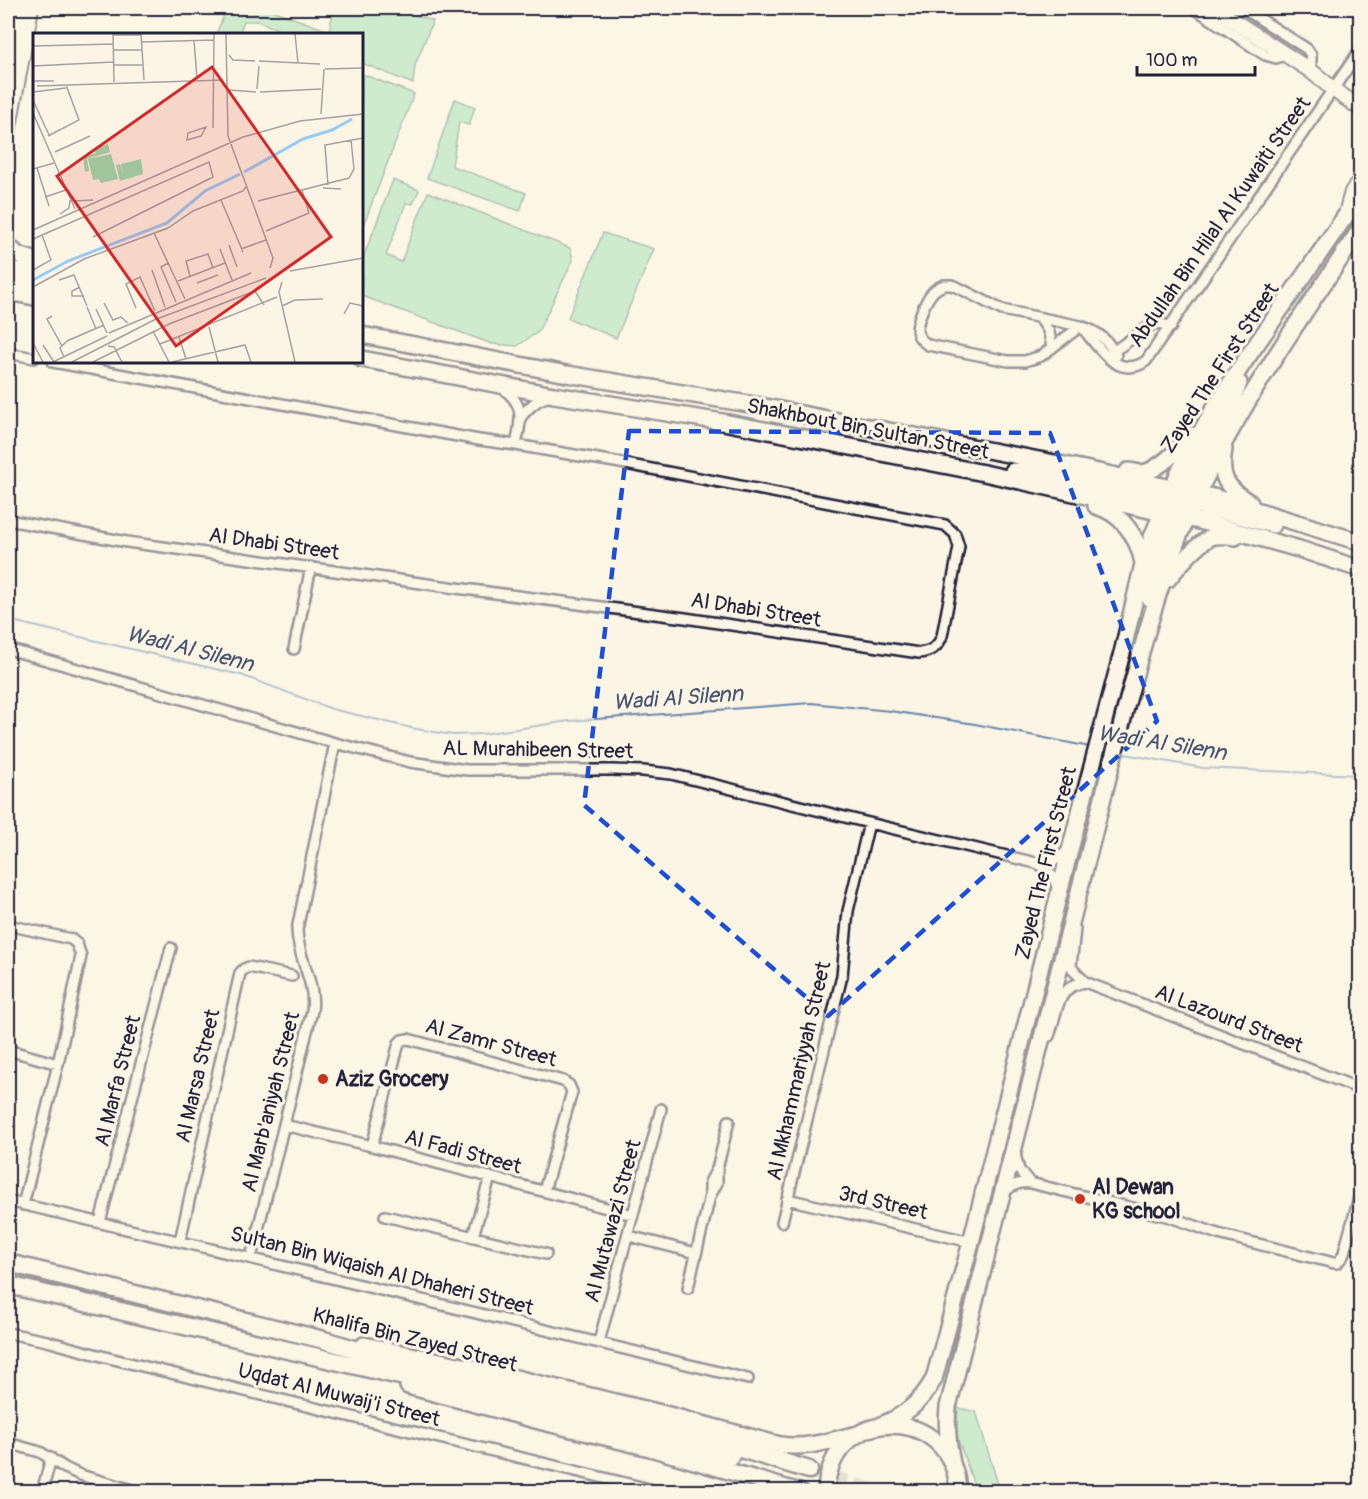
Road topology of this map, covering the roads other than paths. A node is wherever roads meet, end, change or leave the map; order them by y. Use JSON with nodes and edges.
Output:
{"nodes":[{"id":1,"x":17,"y":8,"type":"edge"},
{"id":2,"x":31,"y":8,"type":"edge"},
{"id":3,"x":1194,"y":8,"type":"edge"},
{"id":4,"x":1214,"y":8,"type":"edge"},
{"id":5,"x":1243,"y":8,"type":"edge"},
{"id":6,"x":1360,"y":50,"type":"edge"},
{"id":7,"x":1286,"y":54,"type":"junction"},
{"id":8,"x":8,"y":57,"type":"edge"},
{"id":9,"x":1311,"y":70,"type":"junction"},
{"id":10,"x":1334,"y":90,"type":"junction"},
{"id":11,"x":1360,"y":108,"type":"edge"},
{"id":12,"x":8,"y":132,"type":"edge"},
{"id":13,"x":1360,"y":180,"type":"edge"},
{"id":14,"x":1360,"y":195,"type":"edge"},
{"id":15,"x":1346,"y":216,"type":"junction"},
{"id":16,"x":1360,"y":230,"type":"edge"},
{"id":17,"x":1360,"y":245,"type":"edge"},
{"id":18,"x":8,"y":246,"type":"edge"},
{"id":19,"x":33,"y":260,"type":"edge"},
{"id":20,"x":1337,"y":264,"type":"junction"},
{"id":21,"x":8,"y":269,"type":"edge"},
{"id":22,"x":33,"y":274,"type":"edge"},
{"id":23,"x":8,"y":280,"type":"edge"},
{"id":24,"x":33,"y":284,"type":"edge"},
{"id":25,"x":8,"y":292,"type":"edge"},
{"id":26,"x":33,"y":297,"type":"edge"},
{"id":27,"x":1040,"y":318,"type":"junction"},
{"id":28,"x":1081,"y":326,"type":"junction"},
{"id":29,"x":1171,"y":327,"type":"junction"},
{"id":30,"x":363,"y":335,"type":"edge"},
{"id":31,"x":1052,"y":348,"type":"junction"},
{"id":32,"x":1114,"y":351,"type":"junction"},
{"id":33,"x":8,"y":353,"type":"edge"},
{"id":34,"x":33,"y":358,"type":"edge"},
{"id":35,"x":363,"y":359,"type":"edge"},
{"id":36,"x":58,"y":363,"type":"edge"},
{"id":37,"x":1118,"y":365,"type":"junction"},
{"id":38,"x":1242,"y":365,"type":"junction"},
{"id":39,"x":496,"y":384,"type":"junction"},
{"id":40,"x":554,"y":394,"type":"junction"},
{"id":41,"x":1212,"y":412,"type":"junction"},
{"id":42,"x":521,"y":417,"type":"junction"},
{"id":43,"x":1225,"y":441,"type":"junction"},
{"id":44,"x":516,"y":445,"type":"junction"},
{"id":45,"x":1080,"y":468,"type":"junction"},
{"id":46,"x":984,"y":472,"type":"junction"},
{"id":47,"x":1179,"y":503,"type":"junction"},
{"id":48,"x":1265,"y":513,"type":"junction"},
{"id":49,"x":8,"y":520,"type":"edge"},
{"id":50,"x":1262,"y":538,"type":"junction"},
{"id":51,"x":1360,"y":542,"type":"edge"},
{"id":52,"x":1143,"y":564,"type":"junction"},
{"id":53,"x":311,"y":567,"type":"junction"},
{"id":54,"x":1360,"y":569,"type":"edge"},
{"id":55,"x":1161,"y":589,"type":"junction"},
{"id":56,"x":294,"y":649,"type":"dead end"},
{"id":57,"x":8,"y":650,"type":"edge"},
{"id":58,"x":1142,"y":651,"type":"junction"},
{"id":59,"x":335,"y":743,"type":"junction"},
{"id":60,"x":869,"y":823,"type":"junction"},
{"id":61,"x":1071,"y":846,"type":"junction"},
{"id":62,"x":1036,"y":863,"type":"junction"},
{"id":63,"x":1058,"y":897,"type":"junction"},
{"id":64,"x":1073,"y":918,"type":"junction"},
{"id":65,"x":8,"y":925,"type":"edge"},
{"id":66,"x":171,"y":948,"type":"dead end"},
{"id":67,"x":291,"y":976,"type":"dead end"},
{"id":68,"x":1085,"y":982,"type":"junction"},
{"id":69,"x":1039,"y":1049,"type":"junction"},
{"id":70,"x":8,"y":1050,"type":"edge"},
{"id":71,"x":58,"y":1064,"type":"junction"},
{"id":72,"x":1360,"y":1089,"type":"edge"},
{"id":73,"x":661,"y":1109,"type":"dead end"},
{"id":74,"x":729,"y":1121,"type":"dead end"},
{"id":75,"x":284,"y":1125,"type":"junction"},
{"id":76,"x":1015,"y":1144,"type":"junction"},
{"id":77,"x":372,"y":1146,"type":"junction"},
{"id":78,"x":490,"y":1177,"type":"junction"},
{"id":79,"x":1030,"y":1183,"type":"junction"},
{"id":80,"x":544,"y":1191,"type":"junction"},
{"id":81,"x":1003,"y":1193,"type":"junction"},
{"id":82,"x":1360,"y":1194,"type":"edge"},
{"id":83,"x":787,"y":1199,"type":"junction"},
{"id":84,"x":8,"y":1201,"type":"edge"},
{"id":85,"x":23,"y":1205,"type":"junction"},
{"id":86,"x":633,"y":1215,"type":"junction"},
{"id":87,"x":385,"y":1216,"type":"dead end"},
{"id":88,"x":100,"y":1222,"type":"junction"},
{"id":89,"x":782,"y":1222,"type":"dead end"},
{"id":90,"x":473,"y":1236,"type":"junction"},
{"id":91,"x":629,"y":1236,"type":"junction"},
{"id":92,"x":180,"y":1241,"type":"junction"},
{"id":93,"x":971,"y":1242,"type":"junction"},
{"id":94,"x":696,"y":1253,"type":"junction"},
{"id":95,"x":546,"y":1254,"type":"dead end"},
{"id":96,"x":251,"y":1258,"type":"junction"},
{"id":97,"x":8,"y":1263,"type":"edge"},
{"id":98,"x":8,"y":1285,"type":"edge"},
{"id":99,"x":688,"y":1288,"type":"dead end"},
{"id":100,"x":8,"y":1333,"type":"edge"},
{"id":101,"x":324,"y":1340,"type":"junction"},
{"id":102,"x":599,"y":1342,"type":"junction"},
{"id":103,"x":748,"y":1379,"type":"dead end"},
{"id":104,"x":881,"y":1425,"type":"junction"},
{"id":105,"x":858,"y":1434,"type":"junction"},
{"id":106,"x":8,"y":1443,"type":"edge"},
{"id":107,"x":51,"y":1458,"type":"junction"},
{"id":108,"x":953,"y":1466,"type":"junction"},
{"id":109,"x":805,"y":1481,"type":"edge"},
{"id":110,"x":42,"y":1491,"type":"edge"},
{"id":111,"x":140,"y":1491,"type":"edge"},
{"id":112,"x":662,"y":1491,"type":"edge"},
{"id":113,"x":826,"y":1491,"type":"edge"},
{"id":114,"x":958,"y":1491,"type":"edge"},
{"id":115,"x":967,"y":1491,"type":"edge"}],
"edges":[{"from":1,"to":8,"type":"street"},
{"from":2,"to":12,"type":"street"},
{"from":3,"to":7,"type":"street"},
{"from":4,"to":7,"type":"street"},
{"from":5,"to":9,"type":"street"},
{"from":6,"to":10,"type":"street","name":"Abdullah Bin Hilal Al Kuwaiti Street"},
{"from":7,"to":9,"type":"street"},
{"from":9,"to":10,"type":"street"},
{"from":10,"to":11,"type":"street"},
{"from":10,"to":29,"type":"street","name":"Abdullah Bin Hilal Al Kuwaiti Street"},
{"from":13,"to":15,"type":"street"},
{"from":14,"to":15,"type":"main road","name":"Zayed The First Street"},
{"from":15,"to":38,"type":"main road","name":"Zayed The First Street"},
{"from":16,"to":20,"type":"main road","name":"Zayed The First Street"},
{"from":17,"to":20,"type":"street"},
{"from":18,"to":19,"type":"main road"},
{"from":20,"to":43,"type":"main road","name":"Zayed The First Street"},
{"from":21,"to":22,"type":"main road"},
{"from":23,"to":24,"type":"main road"},
{"from":25,"to":26,"type":"main road"},
{"from":27,"to":28,"type":"street"},
{"from":27,"to":31,"type":"street"},
{"from":27,"to":31,"type":"street"},
{"from":28,"to":31,"type":"street"},
{"from":28,"to":32,"type":"street"},
{"from":28,"to":37,"type":"street"},
{"from":29,"to":32,"type":"street"},
{"from":29,"to":37,"type":"street","name":"Abdullah Bin Hilal Al Kuwaiti Street"},
{"from":30,"to":45,"type":"main road","name":"Shakhbout Bin Sultan Street"},
{"from":32,"to":37,"type":"street"},
{"from":33,"to":34,"type":"street"},
{"from":35,"to":39,"type":"main road","name":"Shakhbout Bin Sultan Street"},
{"from":36,"to":44,"type":"street","name":"Al Dhabi Street"},
{"from":38,"to":41,"type":"main road","name":"Zayed The First Street"},
{"from":38,"to":47,"type":"main road"},
{"from":39,"to":40,"type":"main road","name":"Shakhbout Bin Sultan Street"},
{"from":39,"to":42,"type":"street"},
{"from":40,"to":42,"type":"street"},
{"from":40,"to":46,"type":"main road","name":"Shakhbout Bin Sultan Street"},
{"from":41,"to":45,"type":"main road"},
{"from":41,"to":47,"type":"main road","name":"Zayed The First Street"},
{"from":42,"to":44,"type":"street"},
{"from":43,"to":47,"type":"main road","name":"Zayed The First Street"},
{"from":43,"to":48,"type":"main road"},
{"from":44,"to":53,"type":"street","name":"Al Dhabi Street"},
{"from":45,"to":47,"type":"main road","name":"Shakhbout Bin Sultan Street"},
{"from":46,"to":47,"type":"main road","name":"Shakhbout Bin Sultan Street"},
{"from":46,"to":52,"type":"main road"},
{"from":47,"to":48,"type":"main road","name":"Shakhbout Bin Sultan Street"},
{"from":47,"to":50,"type":"main road","name":"Shakhbout Bin Sultan Street"},
{"from":47,"to":51,"type":"main road"},
{"from":47,"to":52,"type":"main road","name":"Zayed The First Street"},
{"from":47,"to":55,"type":"main road","name":"Zayed The First Street"},
{"from":47,"to":58,"type":"main road"},
{"from":48,"to":51,"type":"main road","name":"Shakhbout Bin Sultan Street"},
{"from":49,"to":53,"type":"street","name":"Al Dhabi Street"},
{"from":50,"to":54,"type":"main road","name":"Shakhbout Bin Sultan Street"},
{"from":50,"to":55,"type":"main road"},
{"from":52,"to":61,"type":"main road","name":"Zayed The First Street"},
{"from":53,"to":56,"type":"street"},
{"from":55,"to":58,"type":"main road","name":"Zayed The First Street"},
{"from":57,"to":59,"type":"street","name":"AL Murahibeen Street"},
{"from":58,"to":64,"type":"main road","name":"Zayed The First Street"},
{"from":59,"to":60,"type":"street","name":"AL Murahibeen Street"},
{"from":59,"to":75,"type":"street","name":"Al Marb'aniyah Street"},
{"from":60,"to":62,"type":"street","name":"AL Murahibeen Street"},
{"from":60,"to":83,"type":"street","name":"Al Mkhammariyyah Street"},
{"from":61,"to":62,"type":"street"},
{"from":61,"to":63,"type":"main road","name":"Zayed The First Street"},
{"from":62,"to":63,"type":"street"},
{"from":63,"to":93,"type":"main road","name":"Zayed The First Street"},
{"from":64,"to":68,"type":"street"},
{"from":64,"to":69,"type":"main road","name":"Zayed The First Street"},
{"from":65,"to":71,"type":"street"},
{"from":66,"to":88,"type":"street","name":"Al Marfa Street"},
{"from":67,"to":92,"type":"street","name":"Al Marsa Street"},
{"from":68,"to":69,"type":"street"},
{"from":68,"to":72,"type":"street","name":"Al Lazourd Street"},
{"from":69,"to":76,"type":"main road","name":"Zayed The First Street"},
{"from":70,"to":71,"type":"street"},
{"from":71,"to":85,"type":"street"},
{"from":73,"to":86,"type":"street","name":"Al Mutawazi Street"},
{"from":74,"to":94,"type":"street"},
{"from":75,"to":77,"type":"street","name":"Al Fadi Street"},
{"from":75,"to":96,"type":"street","name":"Al Marb'aniyah Street"},
{"from":76,"to":79,"type":"street"},
{"from":76,"to":81,"type":"main road","name":"Zayed The First Street"},
{"from":77,"to":78,"type":"street","name":"Al Fadi Street"},
{"from":77,"to":80,"type":"street","name":"Al Zamr Street"},
{"from":78,"to":80,"type":"street","name":"Al Fadi Street"},
{"from":78,"to":90,"type":"street"},
{"from":79,"to":81,"type":"street"},
{"from":79,"to":82,"type":"street"},
{"from":80,"to":86,"type":"street","name":"Al Fadi Street"},
{"from":81,"to":108,"type":"main road","name":"Zayed The First Street"},
{"from":83,"to":89,"type":"street","name":"Al Mkhammariyyah Street"},
{"from":83,"to":93,"type":"street","name":"3rd Street"},
{"from":84,"to":85,"type":"street","name":"Sultan Bin Wiqaish Al Dhaheri Street"},
{"from":85,"to":88,"type":"street","name":"Sultan Bin Wiqaish Al Dhaheri Street"},
{"from":86,"to":91,"type":"street","name":"Al Mutawazi Street"},
{"from":87,"to":90,"type":"street"},
{"from":88,"to":92,"type":"street","name":"Sultan Bin Wiqaish Al Dhaheri Street"},
{"from":90,"to":95,"type":"street"},
{"from":91,"to":94,"type":"street"},
{"from":91,"to":102,"type":"street","name":"Al Mutawazi Street"},
{"from":92,"to":96,"type":"street","name":"Sultan Bin Wiqaish Al Dhaheri Street"},
{"from":93,"to":104,"type":"main road","name":"Zayed The First Street"},
{"from":94,"to":99,"type":"street"},
{"from":96,"to":102,"type":"street","name":"Sultan Bin Wiqaish Al Dhaheri Street"},
{"from":97,"to":101,"type":"highway","name":"Khalifa Bin Zayed Street"},
{"from":98,"to":109,"type":"highway","name":"Khalifa Bin Zayed Street"},
{"from":100,"to":112,"type":"street","name":"Uqdat Al Muwaij'i Street"},
{"from":101,"to":105,"type":"main road"},
{"from":101,"to":109,"type":"highway","name":"Khalifa Bin Zayed Street"},
{"from":102,"to":103,"type":"street","name":"Sultan Bin Wiqaish Al Dhaheri Street"},
{"from":104,"to":105,"type":"main road","name":"Zayed The First Street"},
{"from":104,"to":108,"type":"main road"},
{"from":105,"to":113,"type":"main road"},
{"from":106,"to":107,"type":"street"},
{"from":107,"to":110,"type":"street"},
{"from":107,"to":111,"type":"street"},
{"from":108,"to":114,"type":"main road","name":"Zayed The First Street"},
{"from":108,"to":115,"type":"main road"}]}
